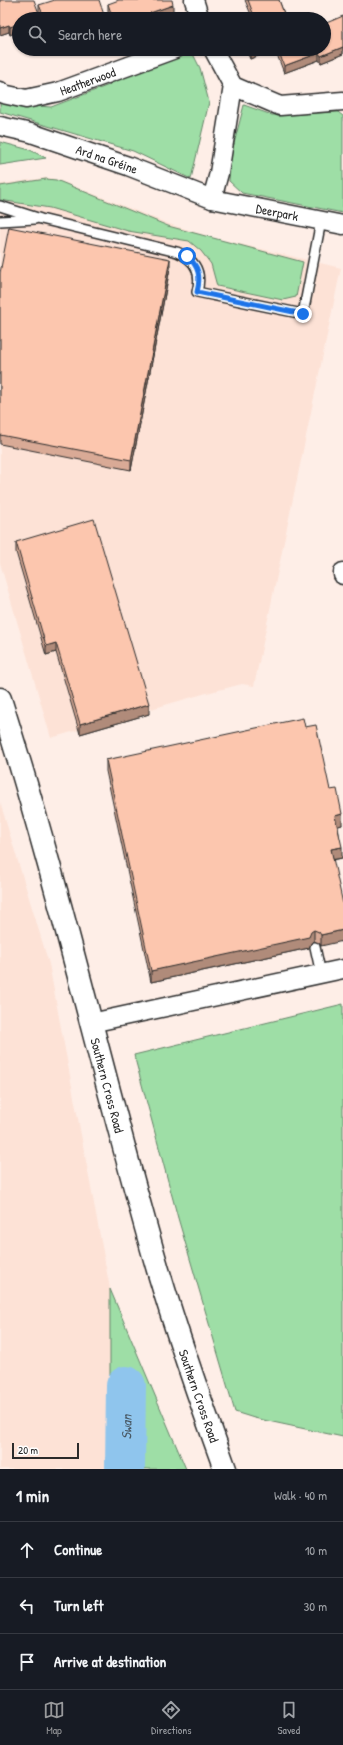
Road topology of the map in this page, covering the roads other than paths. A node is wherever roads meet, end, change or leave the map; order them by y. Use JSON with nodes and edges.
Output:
{"nodes":[{"id":1,"x":194,"y":0,"type":"edge"},
{"id":2,"x":198,"y":12,"type":"edge"},
{"id":3,"x":156,"y":56,"type":"edge"},
{"id":4,"x":216,"y":56,"type":"edge"},
{"id":5,"x":233,"y":86,"type":"junction"},
{"id":6,"x":0,"y":90,"type":"edge"},
{"id":7,"x":343,"y":101,"type":"edge"},
{"id":8,"x":0,"y":126,"type":"edge"},
{"id":9,"x":212,"y":199,"type":"junction"},
{"id":10,"x":0,"y":206,"type":"edge"},
{"id":11,"x":41,"y":218,"type":"junction"},
{"id":12,"x":0,"y":221,"type":"edge"},
{"id":13,"x":321,"y":221,"type":"junction"},
{"id":14,"x":343,"y":225,"type":"edge"},
{"id":15,"x":343,"y":572,"type":"edge"},
{"id":16,"x":343,"y":575,"type":"edge"},
{"id":17,"x":0,"y":699,"type":"edge"},
{"id":18,"x":315,"y":947,"type":"edge"},
{"id":19,"x":343,"y":969,"type":"edge"},
{"id":20,"x":321,"y":974,"type":"junction"},
{"id":21,"x":91,"y":1023,"type":"junction"},
{"id":22,"x":225,"y":1469,"type":"edge"}],
"edges":[{"from":1,"to":2,"type":"street"},
{"from":3,"to":6,"type":"street","name":"Heatherwood"},
{"from":4,"to":5,"type":"street"},
{"from":5,"to":7,"type":"street"},
{"from":5,"to":9,"type":"street"},
{"from":8,"to":9,"type":"street","name":"Ard na Gréine"},
{"from":9,"to":13,"type":"street","name":"Deerpark"},
{"from":10,"to":11,"type":"lane"},
{"from":11,"to":12,"type":"lane"},
{"from":11,"to":13,"type":"lane"},
{"from":13,"to":14,"type":"street","name":"Deerpark"},
{"from":15,"to":16,"type":"street"},
{"from":17,"to":21,"type":"main road","name":"Southern Cross Road"},
{"from":18,"to":20,"type":"lane"},
{"from":19,"to":20,"type":"street"},
{"from":20,"to":21,"type":"street"},
{"from":21,"to":22,"type":"main road","name":"Southern Cross Road"}]}
